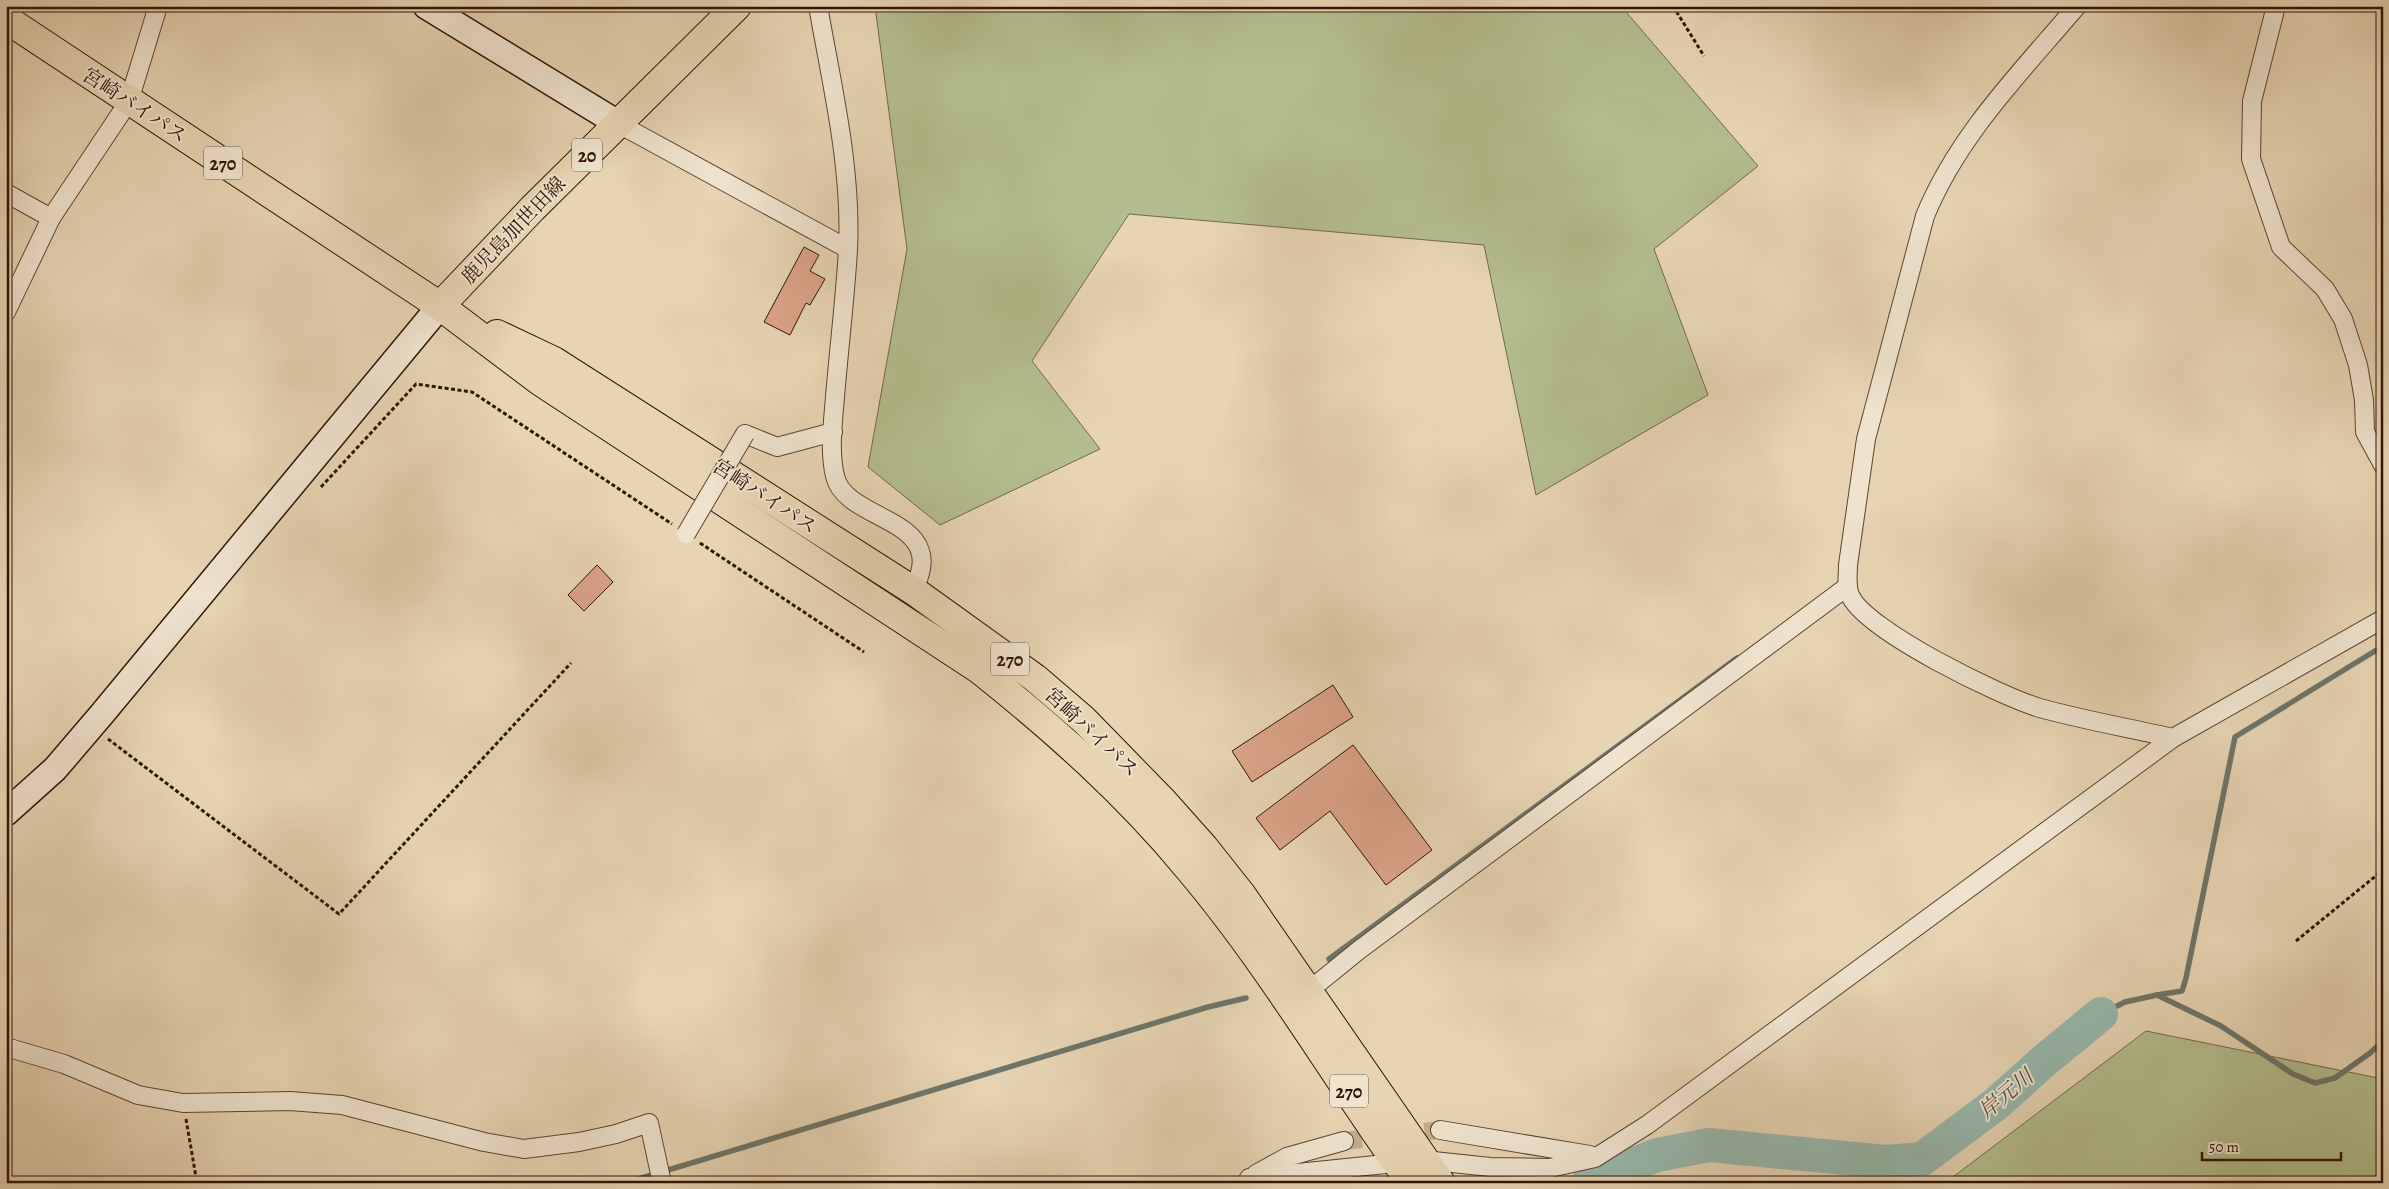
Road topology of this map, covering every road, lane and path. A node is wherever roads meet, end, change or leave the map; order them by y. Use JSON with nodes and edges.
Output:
{"nodes":[{"id":1,"x":158,"y":6,"type":"edge"},
{"id":2,"x":426,"y":6,"type":"edge"},
{"id":3,"x":737,"y":6,"type":"edge"},
{"id":4,"x":818,"y":6,"type":"edge"},
{"id":5,"x":1673,"y":6,"type":"edge"},
{"id":6,"x":2077,"y":6,"type":"edge"},
{"id":7,"x":2276,"y":6,"type":"edge"},
{"id":8,"x":6,"y":19,"type":"edge"},
{"id":9,"x":1704,"y":56,"type":"dead end"},
{"id":10,"x":129,"y":101,"type":"junction"},
{"id":11,"x":619,"y":124,"type":"junction"},
{"id":12,"x":6,"y":193,"type":"edge"},
{"id":13,"x":51,"y":218,"type":"junction"},
{"id":14,"x":848,"y":249,"type":"junction"},
{"id":15,"x":440,"y":306,"type":"junction"},
{"id":16,"x":6,"y":312,"type":"edge"},
{"id":17,"x":832,"y":432,"type":"junction"},
{"id":18,"x":2383,"y":465,"type":"edge"},
{"id":19,"x":316,"y":492,"type":"dead end"},
{"id":20,"x":686,"y":534,"type":"junction"},
{"id":21,"x":1848,"y":586,"type":"junction"},
{"id":22,"x":914,"y":591,"type":"junction"},
{"id":23,"x":2383,"y":619,"type":"edge"},
{"id":24,"x":864,"y":652,"type":"dead end"},
{"id":25,"x":571,"y":662,"type":"dead end"},
{"id":26,"x":91,"y":726,"type":"junction"},
{"id":27,"x":2173,"y":738,"type":"junction"},
{"id":28,"x":6,"y":813,"type":"edge"},
{"id":29,"x":2383,"y":870,"type":"edge"},
{"id":30,"x":2296,"y":941,"type":"dead end"},
{"id":31,"x":1299,"y":998,"type":"junction"},
{"id":32,"x":6,"y":1047,"type":"edge"},
{"id":33,"x":183,"y":1103,"type":"junction"},
{"id":34,"x":1440,"y":1130,"type":"tunnel mouth"},
{"id":35,"x":1344,"y":1141,"type":"tunnel mouth"},
{"id":36,"x":1598,"y":1156,"type":"junction"},
{"id":37,"x":1419,"y":1174,"type":"edge"},
{"id":38,"x":1245,"y":1180,"type":"edge"},
{"id":39,"x":197,"y":1183,"type":"edge"},
{"id":40,"x":662,"y":1183,"type":"edge"}],
"edges":[{"from":1,"to":10,"type":"street"},
{"from":2,"to":11,"type":"street"},
{"from":3,"to":11,"type":"main road","name":"鹿児島加世田線","number":"20"},
{"from":4,"to":14,"type":"street"},
{"from":5,"to":9,"type":"path"},
{"from":6,"to":21,"type":"street"},
{"from":7,"to":18,"type":"street"},
{"from":8,"to":10,"type":"main road","name":"宮崎バイパス","number":"270"},
{"from":10,"to":13,"type":"street"},
{"from":10,"to":15,"type":"main road","name":"宮崎バイパス","number":"270"},
{"from":11,"to":14,"type":"street"},
{"from":11,"to":15,"type":"main road","name":"鹿児島加世田線","number":"20"},
{"from":12,"to":13,"type":"street"},
{"from":13,"to":16,"type":"street"},
{"from":14,"to":17,"type":"street"},
{"from":15,"to":22,"type":"main road","name":"宮崎バイパス","number":"270"},
{"from":15,"to":26,"type":"street"},
{"from":15,"to":31,"type":"main road","name":"宮崎バイパス","number":"270"},
{"from":17,"to":20,"type":"street","bridge":true},
{"from":17,"to":22,"type":"street"},
{"from":19,"to":20,"type":"path"},
{"from":20,"to":24,"type":"path"},
{"from":21,"to":27,"type":"street"},
{"from":21,"to":31,"type":"street"},
{"from":22,"to":31,"type":"main road","name":"宮崎バイパス","number":"270"},
{"from":23,"to":27,"type":"street"},
{"from":25,"to":26,"type":"path"},
{"from":26,"to":28,"type":"street"},
{"from":27,"to":36,"type":"street"},
{"from":29,"to":30,"type":"path"},
{"from":31,"to":37,"type":"main road","name":"宮崎バイパス","number":"270"},
{"from":32,"to":33,"type":"street"},
{"from":33,"to":39,"type":"path"},
{"from":33,"to":40,"type":"street"},
{"from":34,"to":36,"type":"street"},
{"from":35,"to":38,"type":"street"},
{"from":36,"to":37,"type":"street"},
{"from":37,"to":38,"type":"street"}]}
